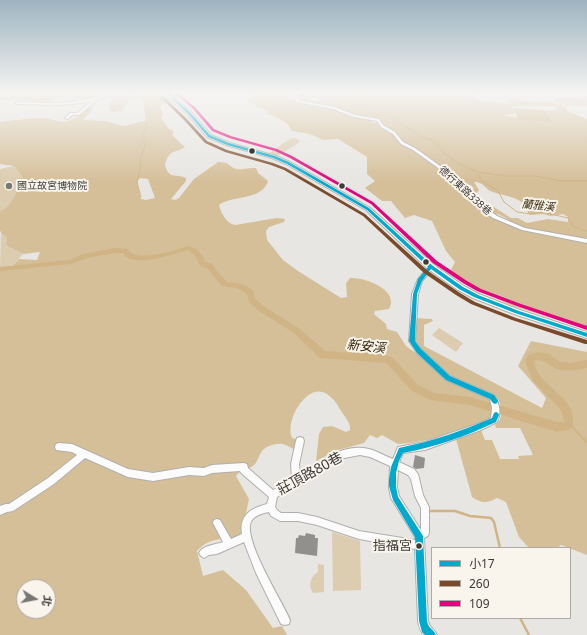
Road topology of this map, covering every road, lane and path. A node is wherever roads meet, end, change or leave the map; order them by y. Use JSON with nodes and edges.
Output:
{"nodes":[{"id":1,"x":197,"y":123,"type":"edge"},
{"id":2,"x":380,"y":123,"type":"edge"},
{"id":3,"x":587,"y":241,"type":"edge"},
{"id":4,"x":431,"y":266,"type":"junction"},
{"id":5,"x":587,"y":335,"type":"edge"},
{"id":6,"x":300,"y":441,"type":"dead end"},
{"id":7,"x":59,"y":447,"type":"dead end"},
{"id":8,"x":83,"y":455,"type":"junction"},
{"id":9,"x":395,"y":464,"type":"junction"},
{"id":10,"x":296,"y":480,"type":"junction"},
{"id":11,"x":272,"y":495,"type":"junction"},
{"id":12,"x":271,"y":507,"type":"junction"},
{"id":13,"x":0,"y":511,"type":"edge"},
{"id":14,"x":217,"y":523,"type":"dead end"},
{"id":15,"x":246,"y":537,"type":"junction"},
{"id":16,"x":420,"y":540,"type":"junction"},
{"id":17,"x":229,"y":544,"type":"junction"},
{"id":18,"x":204,"y":553,"type":"dead end"},
{"id":19,"x":285,"y":620,"type":"dead end"},
{"id":20,"x":432,"y":635,"type":"edge"}],
"edges":[{"from":1,"to":4,"type":"main road"},
{"from":2,"to":3,"type":"street","name":"德行東路338巷"},
{"from":4,"to":5,"type":"main road"},
{"from":4,"to":9,"type":"street"},
{"from":6,"to":10,"type":"street"},
{"from":7,"to":8,"type":"street"},
{"from":8,"to":11,"type":"street"},
{"from":8,"to":13,"type":"street"},
{"from":9,"to":10,"type":"street","name":"莊頂路80巷"},
{"from":9,"to":16,"type":"street"},
{"from":9,"to":16,"type":"street","name":"莊頂路80巷"},
{"from":10,"to":11,"type":"street","name":"莊頂路80巷"},
{"from":11,"to":12,"type":"street","name":"莊頂路80巷"},
{"from":12,"to":15,"type":"street"},
{"from":12,"to":16,"type":"street","name":"莊頂路80巷"},
{"from":14,"to":17,"type":"street"},
{"from":15,"to":17,"type":"street"},
{"from":15,"to":19,"type":"street"},
{"from":16,"to":20,"type":"street"},
{"from":17,"to":18,"type":"street"}]}
